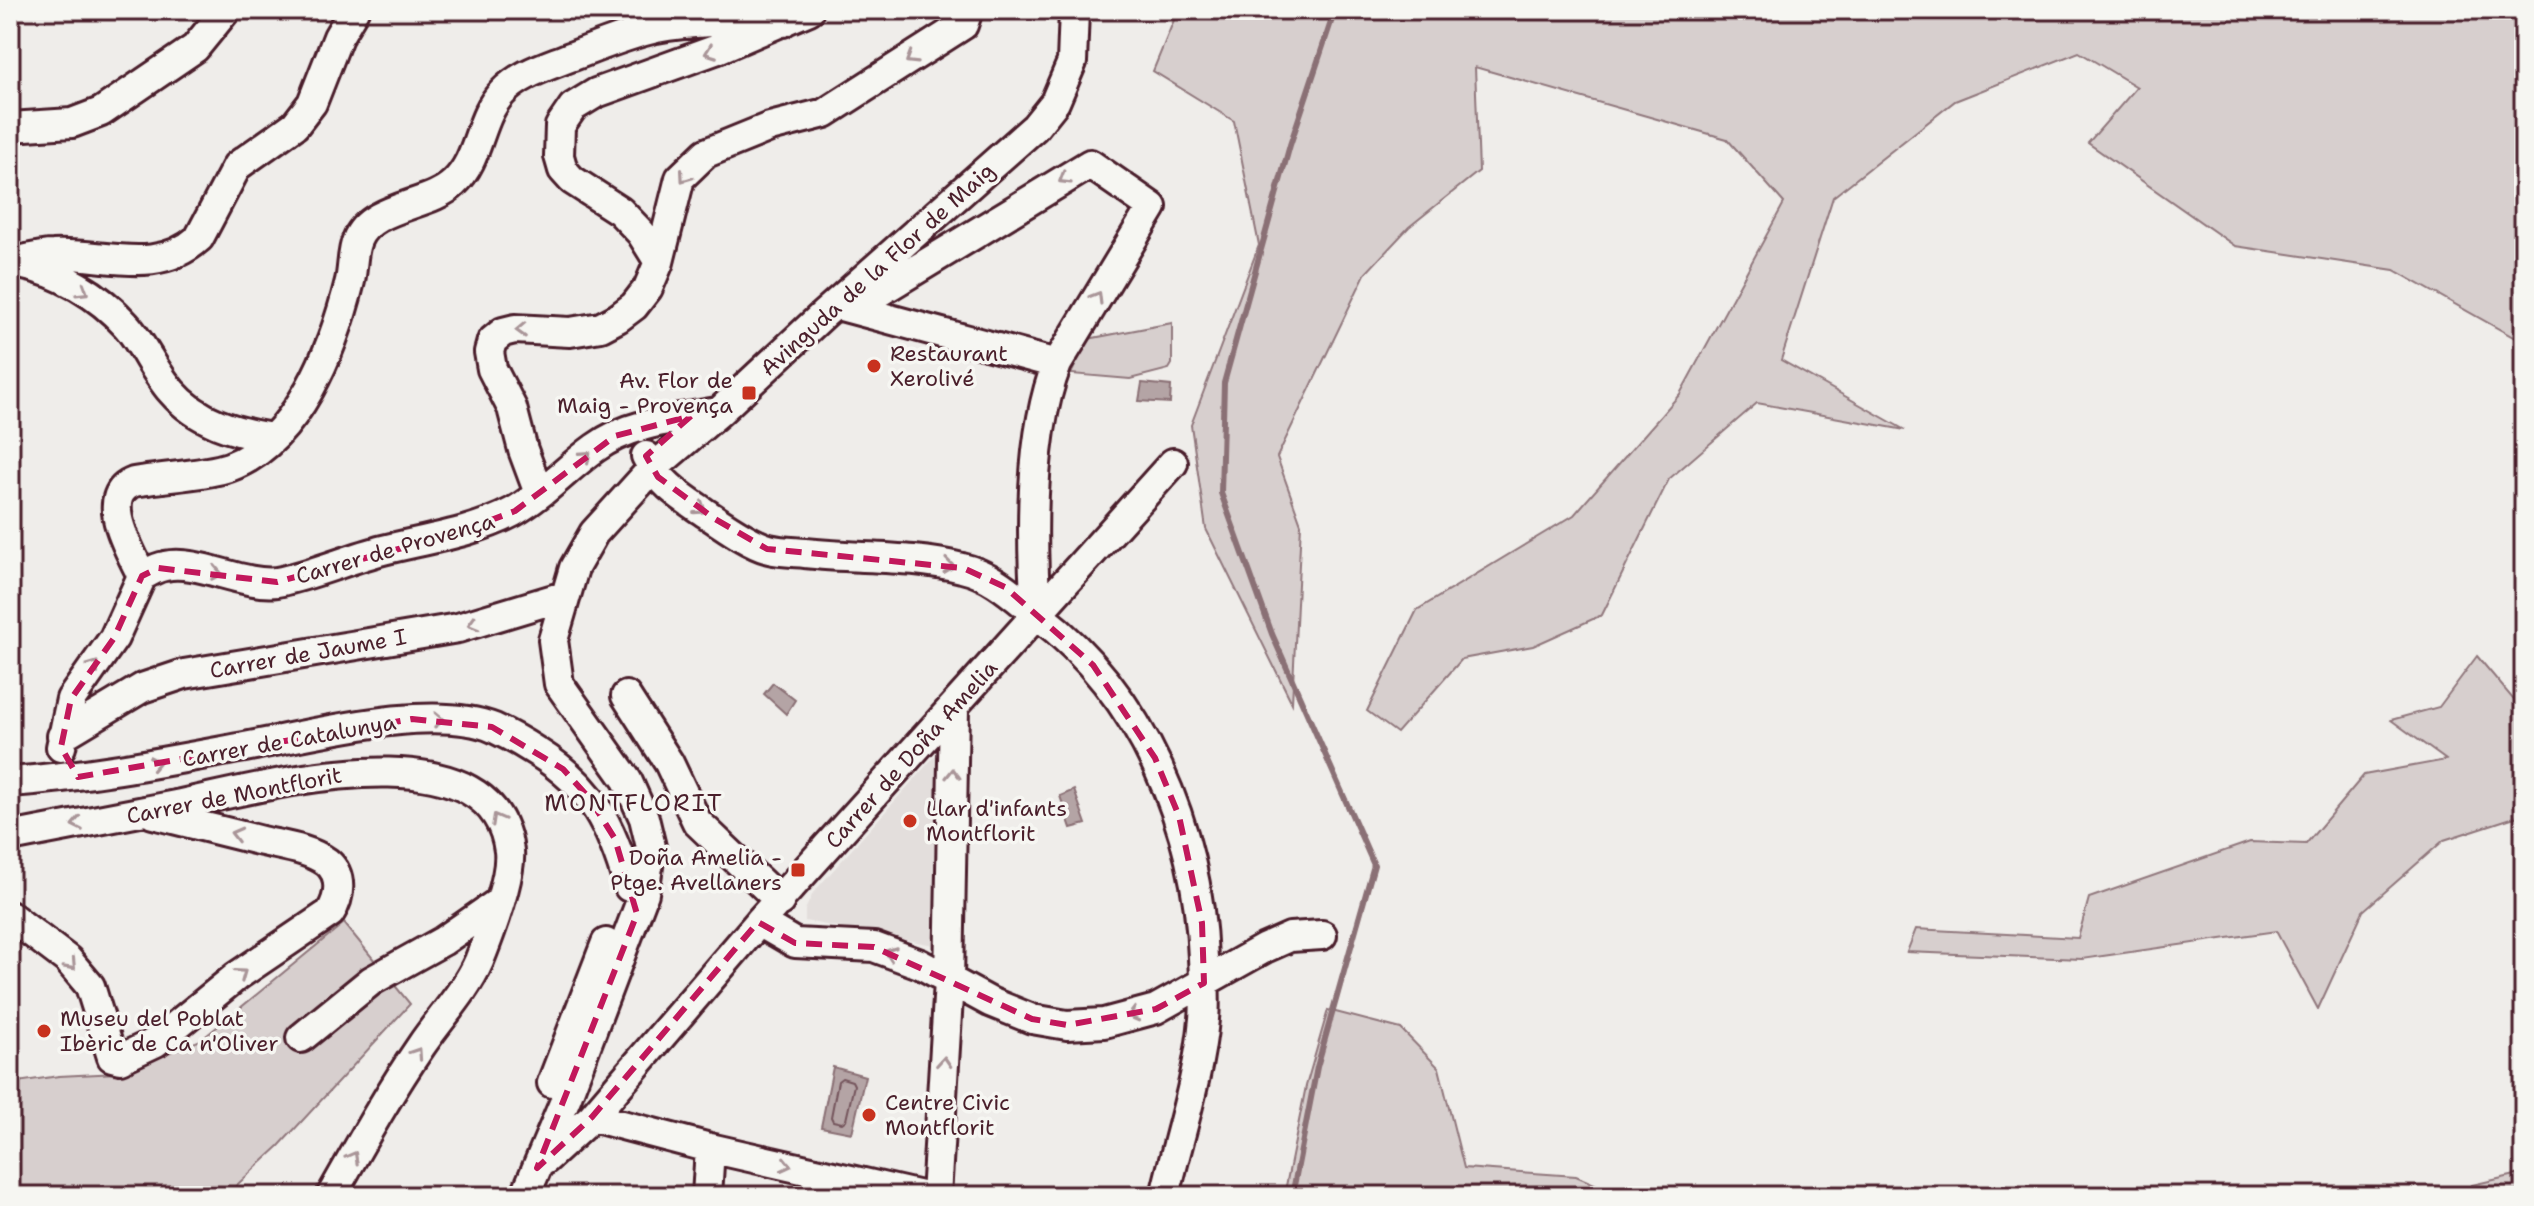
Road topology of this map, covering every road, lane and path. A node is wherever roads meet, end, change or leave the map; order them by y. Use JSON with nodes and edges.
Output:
{"nodes":[{"id":1,"x":226,"y":10,"type":"edge"},
{"id":2,"x":354,"y":10,"type":"edge"},
{"id":3,"x":809,"y":10,"type":"edge"},
{"id":4,"x":968,"y":10,"type":"edge"},
{"id":5,"x":1056,"y":10,"type":"edge"},
{"id":6,"x":1074,"y":10,"type":"edge"},
{"id":7,"x":783,"y":22,"type":"junction"},
{"id":8,"x":10,"y":127,"type":"edge"},
{"id":9,"x":659,"y":262,"type":"junction"},
{"id":10,"x":11,"y":263,"type":"edge"},
{"id":11,"x":838,"y":304,"type":"junction"},
{"id":12,"x":1057,"y":364,"type":"junction"},
{"id":13,"x":719,"y":412,"type":"junction"},
{"id":14,"x":691,"y":416,"type":"junction"},
{"id":15,"x":272,"y":438,"type":"junction"},
{"id":16,"x":649,"y":462,"type":"junction"},
{"id":17,"x":1173,"y":463,"type":"dead end"},
{"id":18,"x":539,"y":493,"type":"junction"},
{"id":19,"x":142,"y":576,"type":"junction"},
{"id":20,"x":556,"y":598,"type":"junction"},
{"id":21,"x":1036,"y":613,"type":"junction"},
{"id":22,"x":626,"y":696,"type":"dead end"},
{"id":23,"x":954,"y":708,"type":"junction"},
{"id":24,"x":62,"y":736,"type":"junction"},
{"id":25,"x":78,"y":777,"type":"junction"},
{"id":26,"x":10,"y":782,"type":"edge"},
{"id":27,"x":143,"y":812,"type":"junction"},
{"id":28,"x":10,"y":837,"type":"edge"},
{"id":29,"x":629,"y":887,"type":"junction"},
{"id":30,"x":780,"y":901,"type":"junction"},
{"id":31,"x":499,"y":902,"type":"junction"},
{"id":32,"x":10,"y":916,"type":"edge"},
{"id":33,"x":759,"y":922,"type":"junction"},
{"id":34,"x":1322,"y":935,"type":"dead end"},
{"id":35,"x":949,"y":981,"type":"junction"},
{"id":36,"x":1204,"y":983,"type":"junction"},
{"id":37,"x":301,"y":1038,"type":"dead end"},
{"id":38,"x":592,"y":1117,"type":"junction"},
{"id":39,"x":710,"y":1148,"type":"junction"},
{"id":40,"x":522,"y":1186,"type":"edge"},
{"id":41,"x":331,"y":1196,"type":"edge"},
{"id":42,"x":707,"y":1196,"type":"edge"},
{"id":43,"x":921,"y":1196,"type":"edge"},
{"id":44,"x":936,"y":1196,"type":"edge"},
{"id":45,"x":1165,"y":1196,"type":"edge"}],
"edges":[{"from":1,"to":8,"type":"street"},
{"from":2,"to":10,"type":"street"},
{"from":3,"to":7,"type":"street"},
{"from":4,"to":9,"type":"street","one_way":true},
{"from":5,"to":11,"type":"street","name":"Avinguda de la Flor de Maig"},
{"from":6,"to":11,"type":"street","name":"Avinguda de la Flor de Maig"},
{"from":7,"to":9,"type":"street","one_way":true},
{"from":7,"to":15,"type":"street"},
{"from":9,"to":18,"type":"street","one_way":true},
{"from":10,"to":15,"type":"street","one_way":true},
{"from":11,"to":12,"type":"street"},
{"from":12,"to":11,"type":"street","one_way":true},
{"from":11,"to":13,"type":"street","name":"Avinguda de la Flor de Maig"},
{"from":11,"to":14,"type":"street","name":"Avinguda de la Flor de Maig"},
{"from":12,"to":21,"type":"street"},
{"from":13,"to":14,"type":"street","name":"Carrer de Provença"},
{"from":13,"to":16,"type":"street","name":"Avinguda de la Flor de Maig"},
{"from":14,"to":16,"type":"street","name":"Avinguda de la Flor de Maig"},
{"from":18,"to":14,"type":"street","name":"Carrer de Provença","one_way":true},
{"from":15,"to":19,"type":"street"},
{"from":16,"to":20,"type":"street","name":"Avinguda de la Flor de Maig"},
{"from":16,"to":21,"type":"street","one_way":true},
{"from":17,"to":21,"type":"street","name":"Carrer de Doña Amelia"},
{"from":19,"to":18,"type":"street","name":"Carrer de Provença","one_way":true},
{"from":24,"to":19,"type":"street","one_way":true},
{"from":20,"to":24,"type":"street","name":"Carrer de Jaume I","one_way":true},
{"from":20,"to":29,"type":"street","name":"Avinguda de la Flor de Maig"},
{"from":20,"to":40,"type":"street","name":"Avinguda de la Flor de Maig"},
{"from":21,"to":23,"type":"street","name":"Carrer de Doña Amelia"},
{"from":21,"to":36,"type":"street"},
{"from":22,"to":30,"type":"street"},
{"from":23,"to":30,"type":"street","name":"Carrer de Doña Amelia"},
{"from":35,"to":23,"type":"street","one_way":true},
{"from":24,"to":25,"type":"street"},
{"from":25,"to":26,"type":"street","name":"Carrer de Catalunya"},
{"from":25,"to":29,"type":"street","name":"Carrer de Catalunya","one_way":true},
{"from":27,"to":28,"type":"street","name":"Carrer de Montflorit","one_way":true},
{"from":31,"to":27,"type":"street","name":"Carrer de Montflorit","one_way":true},
{"from":32,"to":27,"type":"street","one_way":true},
{"from":29,"to":40,"type":"street","name":"Avinguda de la Flor de Maig"},
{"from":30,"to":33,"type":"street","name":"Carrer de Doña Amelia"},
{"from":31,"to":37,"type":"street"},
{"from":41,"to":31,"type":"street","name":"Carrer de Montflorit","one_way":true},
{"from":35,"to":33,"type":"street","one_way":true},
{"from":33,"to":38,"type":"street","name":"Carrer de Doña Amelia"},
{"from":34,"to":36,"type":"street"},
{"from":36,"to":35,"type":"street","one_way":true},
{"from":44,"to":35,"type":"street","one_way":true},
{"from":36,"to":45,"type":"street"},
{"from":38,"to":39,"type":"street"},
{"from":38,"to":40,"type":"street","name":"Carrer de Doña Amelia"},
{"from":39,"to":42,"type":"street"},
{"from":39,"to":43,"type":"street","one_way":true}]}
